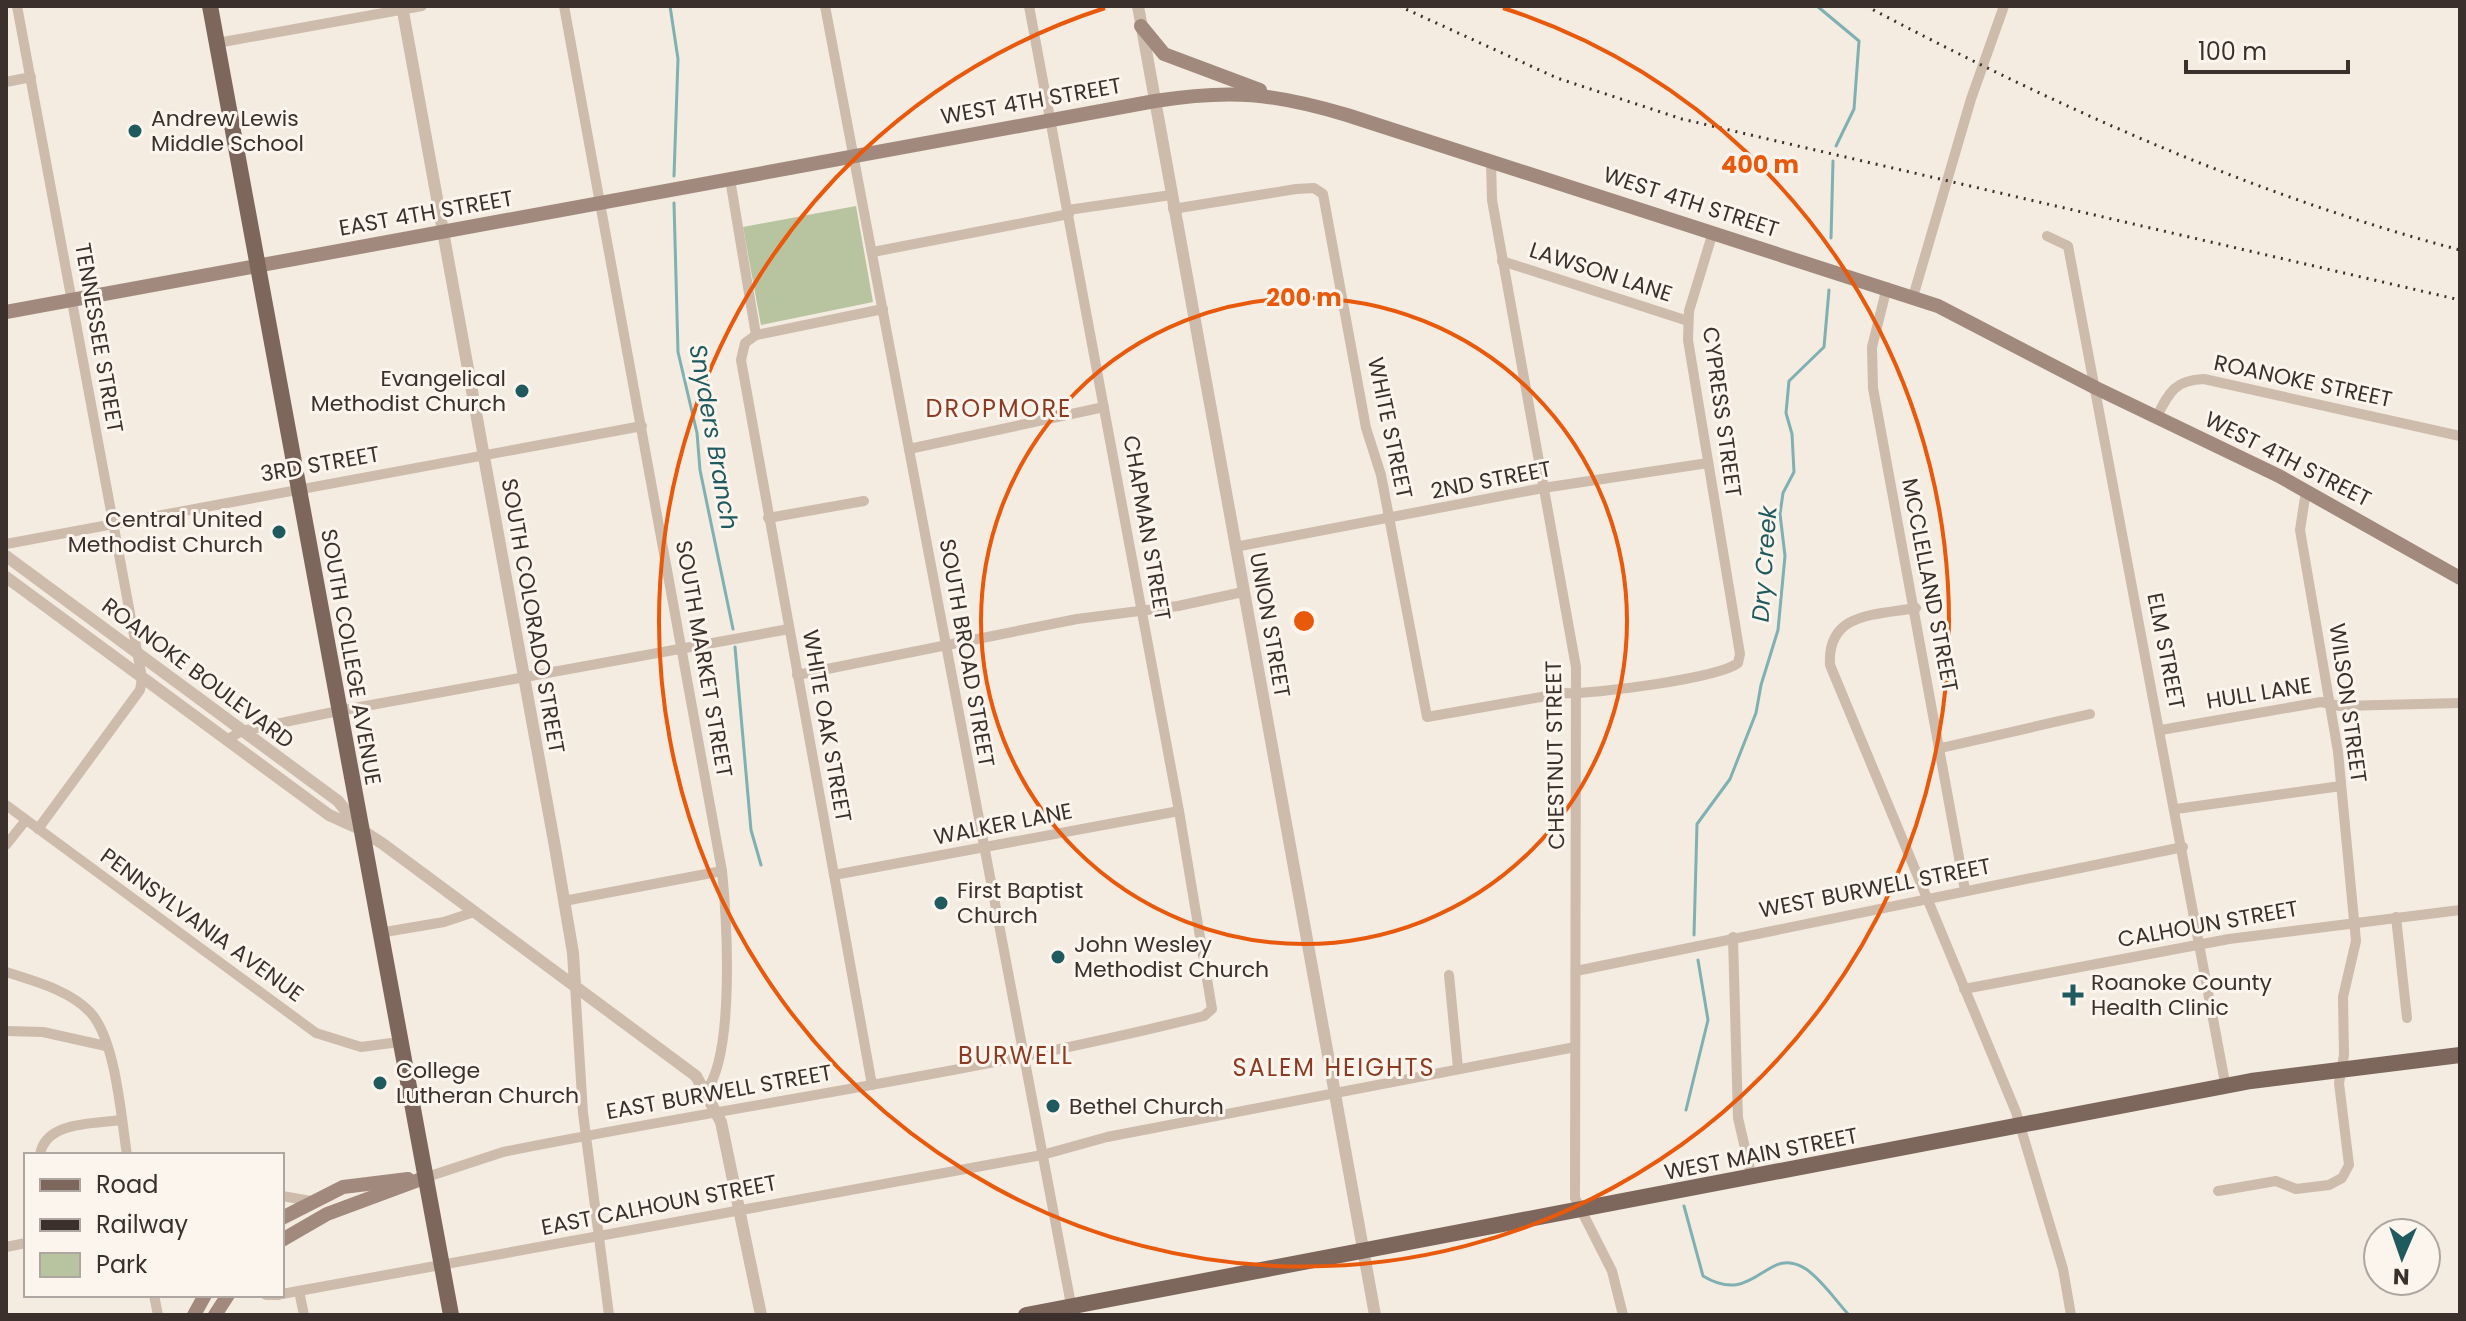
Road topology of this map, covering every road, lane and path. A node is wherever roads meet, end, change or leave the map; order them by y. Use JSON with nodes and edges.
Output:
{"nodes":[{"id":1,"x":17,"y":6,"type":"edge"},
{"id":2,"x":210,"y":6,"type":"edge"},
{"id":3,"x":422,"y":6,"type":"edge"},
{"id":4,"x":564,"y":6,"type":"edge"},
{"id":5,"x":825,"y":6,"type":"edge"},
{"id":6,"x":1029,"y":6,"type":"edge"},
{"id":7,"x":1138,"y":6,"type":"edge"},
{"id":8,"x":2004,"y":6,"type":"edge"},
{"id":9,"x":402,"y":8,"type":"edge"},
{"id":10,"x":1141,"y":26,"type":"junction"},
{"id":11,"x":217,"y":43,"type":"junction"},
{"id":12,"x":31,"y":77,"type":"junction"},
{"id":13,"x":6,"y":82,"type":"edge"},
{"id":14,"x":1271,"y":95,"type":"junction"},
{"id":15,"x":1155,"y":101,"type":"junction"},
{"id":16,"x":1052,"y":120,"type":"junction"},
{"id":17,"x":854,"y":157,"type":"junction"},
{"id":18,"x":1491,"y":161,"type":"junction"},
{"id":19,"x":730,"y":179,"type":"junction"},
{"id":20,"x":1171,"y":195,"type":"junction"},
{"id":21,"x":601,"y":203,"type":"junction"},
{"id":22,"x":1173,"y":209,"type":"junction"},
{"id":23,"x":1069,"y":212,"type":"junction"},
{"id":24,"x":443,"y":232,"type":"junction"},
{"id":25,"x":1713,"y":232,"type":"junction"},
{"id":26,"x":2047,"y":236,"type":"dead end"},
{"id":27,"x":873,"y":252,"type":"junction"},
{"id":28,"x":1502,"y":261,"type":"junction"},
{"id":29,"x":259,"y":266,"type":"junction"},
{"id":30,"x":1887,"y":287,"type":"junction"},
{"id":31,"x":1913,"y":297,"type":"junction"},
{"id":32,"x":72,"y":300,"type":"junction"},
{"id":33,"x":883,"y":309,"type":"junction"},
{"id":34,"x":6,"y":312,"type":"edge"},
{"id":35,"x":1688,"y":321,"type":"junction"},
{"id":36,"x":756,"y":335,"type":"junction"},
{"id":37,"x":2096,"y":388,"type":"junction"},
{"id":38,"x":1104,"y":407,"type":"junction"},
{"id":39,"x":2156,"y":418,"type":"junction"},
{"id":40,"x":642,"y":426,"type":"junction"},
{"id":41,"x":2460,"y":436,"type":"edge"},
{"id":42,"x":909,"y":449,"type":"junction"},
{"id":43,"x":484,"y":455,"type":"junction"},
{"id":44,"x":1708,"y":463,"type":"junction"},
{"id":45,"x":298,"y":488,"type":"junction"},
{"id":46,"x":1543,"y":488,"type":"junction"},
{"id":47,"x":2306,"y":491,"type":"junction"},
{"id":48,"x":864,"y":501,"type":"dead end"},
{"id":49,"x":768,"y":518,"type":"junction"},
{"id":50,"x":1389,"y":520,"type":"junction"},
{"id":51,"x":113,"y":523,"type":"junction"},
{"id":52,"x":6,"y":544,"type":"edge"},
{"id":53,"x":1235,"y":547,"type":"junction"},
{"id":54,"x":6,"y":556,"type":"edge"},
{"id":55,"x":6,"y":577,"type":"edge"},
{"id":56,"x":2460,"y":578,"type":"edge"},
{"id":57,"x":1243,"y":592,"type":"junction"},
{"id":58,"x":1916,"y":608,"type":"junction"},
{"id":59,"x":1142,"y":609,"type":"junction"},
{"id":60,"x":789,"y":629,"type":"junction"},
{"id":61,"x":945,"y":645,"type":"junction"},
{"id":62,"x":681,"y":648,"type":"junction"},
{"id":63,"x":138,"y":653,"type":"junction"},
{"id":64,"x":797,"y":675,"type":"junction"},
{"id":65,"x":142,"y":678,"type":"junction"},
{"id":66,"x":524,"y":679,"type":"junction"},
{"id":67,"x":1578,"y":694,"type":"junction"},
{"id":68,"x":2460,"y":703,"type":"edge"},
{"id":69,"x":2331,"y":704,"type":"junction"},
{"id":70,"x":338,"y":711,"type":"junction"},
{"id":71,"x":2090,"y":714,"type":"dead end"},
{"id":72,"x":2161,"y":730,"type":"junction"},
{"id":73,"x":242,"y":731,"type":"junction"},
{"id":74,"x":226,"y":740,"type":"junction"},
{"id":75,"x":1941,"y":748,"type":"junction"},
{"id":76,"x":2341,"y":786,"type":"junction"},
{"id":77,"x":6,"y":805,"type":"edge"},
{"id":78,"x":2176,"y":809,"type":"junction"},
{"id":79,"x":1179,"y":811,"type":"junction"},
{"id":80,"x":26,"y":820,"type":"junction"},
{"id":81,"x":38,"y":829,"type":"junction"},
{"id":82,"x":360,"y":829,"type":"junction"},
{"id":83,"x":6,"y":845,"type":"edge"},
{"id":84,"x":2183,"y":847,"type":"junction"},
{"id":85,"x":982,"y":848,"type":"junction"},
{"id":86,"x":722,"y":871,"type":"junction"},
{"id":87,"x":834,"y":875,"type":"junction"},
{"id":88,"x":1965,"y":890,"type":"junction"},
{"id":89,"x":1926,"y":898,"type":"junction"},
{"id":90,"x":564,"y":901,"type":"junction"},
{"id":91,"x":2460,"y":910,"type":"edge"},
{"id":92,"x":474,"y":912,"type":"junction"},
{"id":93,"x":2396,"y":917,"type":"junction"},
{"id":94,"x":2355,"y":922,"type":"junction"},
{"id":95,"x":379,"y":933,"type":"junction"},
{"id":96,"x":1733,"y":937,"type":"junction"},
{"id":97,"x":2200,"y":944,"type":"junction"},
{"id":98,"x":1576,"y":971,"type":"junction"},
{"id":99,"x":6,"y":972,"type":"edge"},
{"id":100,"x":1449,"y":975,"type":"dead end"},
{"id":101,"x":575,"y":985,"type":"junction"},
{"id":102,"x":1964,"y":989,"type":"junction"},
{"id":103,"x":2407,"y":1018,"type":"dead end"},
{"id":104,"x":6,"y":1031,"type":"edge"},
{"id":105,"x":399,"y":1042,"type":"junction"},
{"id":106,"x":106,"y":1046,"type":"junction"},
{"id":107,"x":1575,"y":1047,"type":"junction"},
{"id":108,"x":2460,"y":1055,"type":"edge"},
{"id":109,"x":1022,"y":1056,"type":"junction"},
{"id":110,"x":1458,"y":1068,"type":"junction"},
{"id":111,"x":2342,"y":1068,"type":"junction"},
{"id":112,"x":872,"y":1085,"type":"junction"},
{"id":113,"x":2226,"y":1088,"type":"junction"},
{"id":114,"x":706,"y":1091,"type":"junction"},
{"id":115,"x":1335,"y":1092,"type":"junction"},
{"id":116,"x":718,"y":1111,"type":"junction"},
{"id":117,"x":121,"y":1120,"type":"junction"},
{"id":118,"x":2022,"y":1127,"type":"junction"},
{"id":119,"x":586,"y":1135,"type":"junction"},
{"id":120,"x":40,"y":1153,"type":"edge"},
{"id":121,"x":127,"y":1153,"type":"edge"},
{"id":122,"x":1042,"y":1155,"type":"junction"},
{"id":123,"x":424,"y":1178,"type":"junction"},
{"id":124,"x":1752,"y":1178,"type":"junction"},
{"id":125,"x":2218,"y":1191,"type":"dead end"},
{"id":126,"x":284,"y":1196,"type":"edge"},
{"id":127,"x":311,"y":1201,"type":"junction"},
{"id":128,"x":740,"y":1210,"type":"junction"},
{"id":129,"x":1579,"y":1211,"type":"junction"},
{"id":130,"x":284,"y":1217,"type":"edge"},
{"id":131,"x":597,"y":1236,"type":"junction"},
{"id":132,"x":284,"y":1239,"type":"edge"},
{"id":133,"x":1364,"y":1252,"type":"junction"},
{"id":134,"x":441,"y":1265,"type":"junction"},
{"id":135,"x":299,"y":1291,"type":"junction"},
{"id":136,"x":284,"y":1294,"type":"edge"},
{"id":137,"x":204,"y":1297,"type":"edge"},
{"id":138,"x":227,"y":1297,"type":"edge"},
{"id":139,"x":1073,"y":1311,"type":"edge"},
{"id":140,"x":194,"y":1315,"type":"edge"},
{"id":141,"x":215,"y":1315,"type":"edge"},
{"id":142,"x":304,"y":1315,"type":"edge"},
{"id":143,"x":451,"y":1315,"type":"edge"},
{"id":144,"x":609,"y":1315,"type":"edge"},
{"id":145,"x":761,"y":1315,"type":"edge"},
{"id":146,"x":1026,"y":1315,"type":"edge"},
{"id":147,"x":1375,"y":1315,"type":"edge"},
{"id":148,"x":1623,"y":1315,"type":"edge"},
{"id":149,"x":2071,"y":1315,"type":"edge"}],
"edges":[{"from":1,"to":12,"type":"street","name":"TENNESSEE STREET"},
{"from":2,"to":11,"type":"main road","name":"SOUTH COLLEGE AVENUE"},
{"from":3,"to":9,"type":"street"},
{"from":4,"to":21,"type":"street","name":"SOUTH MARKET STREET"},
{"from":5,"to":17,"type":"street","name":"SOUTH BROAD STREET"},
{"from":6,"to":16,"type":"street","name":"CHAPMAN STREET"},
{"from":7,"to":10,"type":"street","name":"UNION STREET"},
{"from":8,"to":31,"type":"street"},
{"from":9,"to":11,"type":"street"},
{"from":9,"to":24,"type":"street","name":"SOUTH COLORADO STREET"},
{"from":10,"to":14,"type":"main road"},
{"from":10,"to":15,"type":"street","name":"UNION STREET"},
{"from":11,"to":29,"type":"main road","name":"SOUTH COLLEGE AVENUE"},
{"from":12,"to":13,"type":"street"},
{"from":12,"to":32,"type":"street","name":"TENNESSEE STREET"},
{"from":14,"to":15,"type":"main road","name":"WEST 4TH STREET"},
{"from":14,"to":18,"type":"main road","name":"WEST 4TH STREET"},
{"from":15,"to":16,"type":"main road","name":"WEST 4TH STREET"},
{"from":15,"to":20,"type":"street","name":"UNION STREET"},
{"from":16,"to":17,"type":"main road","name":"WEST 4TH STREET"},
{"from":16,"to":23,"type":"street","name":"CHAPMAN STREET"},
{"from":17,"to":19,"type":"main road","name":"EAST 4TH STREET"},
{"from":17,"to":27,"type":"street","name":"SOUTH BROAD STREET"},
{"from":18,"to":25,"type":"main road","name":"WEST 4TH STREET"},
{"from":18,"to":28,"type":"street","name":"CHESTNUT STREET"},
{"from":19,"to":21,"type":"main road","name":"EAST 4TH STREET"},
{"from":19,"to":36,"type":"street"},
{"from":20,"to":22,"type":"street","name":"UNION STREET"},
{"from":20,"to":23,"type":"street"},
{"from":21,"to":24,"type":"main road","name":"EAST 4TH STREET"},
{"from":21,"to":40,"type":"street","name":"SOUTH MARKET STREET"},
{"from":22,"to":50,"type":"street","name":"WHITE STREET"},
{"from":22,"to":53,"type":"street","name":"UNION STREET"},
{"from":23,"to":27,"type":"street"},
{"from":23,"to":38,"type":"street","name":"CHAPMAN STREET"},
{"from":24,"to":29,"type":"main road","name":"EAST 4TH STREET"},
{"from":24,"to":43,"type":"street","name":"SOUTH COLORADO STREET"},
{"from":25,"to":30,"type":"main road","name":"WEST 4TH STREET"},
{"from":25,"to":35,"type":"street","name":"CYPRESS STREET"},
{"from":26,"to":37,"type":"street","name":"ELM STREET"},
{"from":27,"to":33,"type":"street","name":"SOUTH BROAD STREET"},
{"from":28,"to":35,"type":"street","name":"LAWSON LANE"},
{"from":28,"to":46,"type":"street","name":"CHESTNUT STREET"},
{"from":29,"to":32,"type":"main road","name":"EAST 4TH STREET"},
{"from":29,"to":45,"type":"main road","name":"SOUTH COLLEGE AVENUE"},
{"from":30,"to":31,"type":"main road","name":"WEST 4TH STREET"},
{"from":30,"to":58,"type":"street","name":"MCCLELLAND STREET"},
{"from":31,"to":37,"type":"main road","name":"WEST 4TH STREET"},
{"from":32,"to":34,"type":"main road","name":"EAST 4TH STREET"},
{"from":32,"to":51,"type":"street","name":"TENNESSEE STREET"},
{"from":33,"to":36,"type":"street"},
{"from":33,"to":42,"type":"street","name":"SOUTH BROAD STREET"},
{"from":35,"to":44,"type":"street","name":"CYPRESS STREET"},
{"from":36,"to":49,"type":"street","name":"WHITE OAK STREET"},
{"from":37,"to":39,"type":"main road","name":"WEST 4TH STREET"},
{"from":37,"to":72,"type":"street","name":"ELM STREET"},
{"from":38,"to":42,"type":"street"},
{"from":38,"to":59,"type":"street","name":"CHAPMAN STREET"},
{"from":39,"to":41,"type":"street","name":"ROANOKE STREET"},
{"from":39,"to":47,"type":"main road","name":"WEST 4TH STREET"},
{"from":40,"to":43,"type":"street","name":"3RD STREET"},
{"from":40,"to":62,"type":"street","name":"SOUTH MARKET STREET"},
{"from":42,"to":61,"type":"street","name":"SOUTH BROAD STREET"},
{"from":43,"to":45,"type":"street","name":"3RD STREET"},
{"from":43,"to":66,"type":"street","name":"SOUTH COLORADO STREET"},
{"from":44,"to":46,"type":"street","name":"2ND STREET"},
{"from":44,"to":67,"type":"street","name":"CYPRESS STREET"},
{"from":45,"to":51,"type":"street","name":"3RD STREET"},
{"from":45,"to":70,"type":"main road","name":"SOUTH COLLEGE AVENUE"},
{"from":46,"to":50,"type":"street","name":"2ND STREET"},
{"from":46,"to":67,"type":"street","name":"CHESTNUT STREET"},
{"from":47,"to":56,"type":"main road","name":"WEST 4TH STREET"},
{"from":47,"to":69,"type":"street","name":"WILSON STREET"},
{"from":48,"to":49,"type":"street"},
{"from":49,"to":60,"type":"street","name":"WHITE OAK STREET"},
{"from":50,"to":53,"type":"street","name":"2ND STREET"},
{"from":50,"to":67,"type":"street","name":"WHITE STREET"},
{"from":51,"to":52,"type":"street","name":"3RD STREET"},
{"from":51,"to":63,"type":"street","name":"TENNESSEE STREET"},
{"from":53,"to":57,"type":"street","name":"UNION STREET"},
{"from":54,"to":63,"type":"street","name":"ROANOKE BOULEVARD"},
{"from":55,"to":65,"type":"street","name":"ROANOKE BOULEVARD"},
{"from":57,"to":59,"type":"street"},
{"from":57,"to":115,"type":"street","name":"UNION STREET"},
{"from":58,"to":75,"type":"street","name":"MCCLELLAND STREET"},
{"from":58,"to":89,"type":"street"},
{"from":59,"to":61,"type":"street"},
{"from":59,"to":79,"type":"street","name":"CHAPMAN STREET"},
{"from":60,"to":62,"type":"street"},
{"from":60,"to":64,"type":"street","name":"WHITE OAK STREET"},
{"from":61,"to":64,"type":"street"},
{"from":61,"to":85,"type":"street","name":"SOUTH BROAD STREET"},
{"from":62,"to":66,"type":"street"},
{"from":62,"to":86,"type":"street","name":"SOUTH MARKET STREET"},
{"from":63,"to":65,"type":"street","name":"TENNESSEE STREET"},
{"from":63,"to":73,"type":"street","name":"ROANOKE BOULEVARD"},
{"from":64,"to":87,"type":"street","name":"WHITE OAK STREET"},
{"from":65,"to":74,"type":"street","name":"ROANOKE BOULEVARD"},
{"from":65,"to":81,"type":"street"},
{"from":66,"to":70,"type":"street"},
{"from":66,"to":90,"type":"street","name":"SOUTH COLORADO STREET"},
{"from":67,"to":98,"type":"street","name":"CHESTNUT STREET"},
{"from":68,"to":69,"type":"street","name":"HULL LANE"},
{"from":69,"to":72,"type":"street","name":"HULL LANE"},
{"from":69,"to":76,"type":"street","name":"WILSON STREET"},
{"from":70,"to":73,"type":"street"},
{"from":70,"to":82,"type":"main road","name":"SOUTH COLLEGE AVENUE"},
{"from":71,"to":75,"type":"street"},
{"from":72,"to":78,"type":"street","name":"ELM STREET"},
{"from":73,"to":74,"type":"street"},
{"from":73,"to":82,"type":"street","name":"ROANOKE BOULEVARD"},
{"from":74,"to":82,"type":"street","name":"ROANOKE BOULEVARD"},
{"from":75,"to":88,"type":"street","name":"MCCLELLAND STREET"},
{"from":76,"to":78,"type":"street"},
{"from":76,"to":94,"type":"street","name":"WILSON STREET"},
{"from":77,"to":80,"type":"street"},
{"from":78,"to":84,"type":"street","name":"ELM STREET"},
{"from":79,"to":85,"type":"street","name":"WALKER LANE"},
{"from":79,"to":109,"type":"street","name":"CHAPMAN STREET"},
{"from":80,"to":81,"type":"street","name":"PENNSYLVANIA AVENUE"},
{"from":80,"to":83,"type":"street"},
{"from":81,"to":105,"type":"street","name":"PENNSYLVANIA AVENUE"},
{"from":82,"to":92,"type":"street","name":"ROANOKE BOULEVARD"},
{"from":82,"to":95,"type":"main road","name":"SOUTH COLLEGE AVENUE"},
{"from":84,"to":88,"type":"street","name":"WEST BURWELL STREET"},
{"from":84,"to":97,"type":"street","name":"ELM STREET"},
{"from":85,"to":87,"type":"street","name":"WALKER LANE"},
{"from":85,"to":109,"type":"street","name":"SOUTH BROAD STREET"},
{"from":86,"to":90,"type":"street"},
{"from":86,"to":114,"type":"street","name":"SOUTH MARKET STREET"},
{"from":87,"to":112,"type":"street","name":"WHITE OAK STREET"},
{"from":88,"to":89,"type":"street","name":"WEST BURWELL STREET"},
{"from":89,"to":96,"type":"street","name":"WEST BURWELL STREET"},
{"from":89,"to":102,"type":"street"},
{"from":90,"to":101,"type":"street","name":"SOUTH COLORADO STREET"},
{"from":91,"to":93,"type":"street","name":"CALHOUN STREET"},
{"from":92,"to":95,"type":"street"},
{"from":92,"to":101,"type":"street","name":"ROANOKE BOULEVARD"},
{"from":93,"to":94,"type":"street","name":"CALHOUN STREET"},
{"from":93,"to":103,"type":"street"},
{"from":94,"to":97,"type":"street","name":"CALHOUN STREET"},
{"from":94,"to":111,"type":"street","name":"WILSON STREET"},
{"from":95,"to":105,"type":"main road","name":"SOUTH COLLEGE AVENUE"},
{"from":96,"to":98,"type":"street","name":"WEST BURWELL STREET"},
{"from":96,"to":124,"type":"street"},
{"from":97,"to":102,"type":"street","name":"CALHOUN STREET"},
{"from":97,"to":113,"type":"street","name":"ELM STREET"},
{"from":98,"to":107,"type":"street","name":"CHESTNUT STREET"},
{"from":99,"to":106,"type":"street"},
{"from":100,"to":110,"type":"street"},
{"from":101,"to":114,"type":"street","name":"ROANOKE BOULEVARD"},
{"from":101,"to":119,"type":"street","name":"SOUTH COLORADO STREET"},
{"from":102,"to":118,"type":"street"},
{"from":104,"to":106,"type":"street"},
{"from":105,"to":123,"type":"main road","name":"SOUTH COLLEGE AVENUE"},
{"from":106,"to":117,"type":"street"},
{"from":107,"to":110,"type":"street","name":"EAST CALHOUN STREET"},
{"from":107,"to":129,"type":"street","name":"CHESTNUT STREET"},
{"from":108,"to":111,"type":"main road","name":"WEST MAIN STREET"},
{"from":109,"to":112,"type":"street","name":"EAST BURWELL STREET"},
{"from":109,"to":122,"type":"street","name":"SOUTH BROAD STREET"},
{"from":110,"to":115,"type":"street","name":"EAST CALHOUN STREET"},
{"from":111,"to":113,"type":"main road","name":"WEST MAIN STREET"},
{"from":111,"to":125,"type":"street","name":"WILSON STREET"},
{"from":112,"to":116,"type":"street","name":"EAST BURWELL STREET"},
{"from":113,"to":118,"type":"main road","name":"WEST MAIN STREET"},
{"from":114,"to":116,"type":"street"},
{"from":115,"to":122,"type":"street","name":"EAST CALHOUN STREET"},
{"from":115,"to":133,"type":"street","name":"UNION STREET"},
{"from":116,"to":119,"type":"street","name":"EAST BURWELL STREET"},
{"from":116,"to":128,"type":"street"},
{"from":117,"to":120,"type":"street"},
{"from":117,"to":121,"type":"street"},
{"from":118,"to":124,"type":"main road","name":"WEST MAIN STREET"},
{"from":118,"to":149,"type":"street"},
{"from":119,"to":123,"type":"street","name":"EAST BURWELL STREET"},
{"from":119,"to":131,"type":"street","name":"SOUTH COLORADO STREET"},
{"from":122,"to":128,"type":"street","name":"EAST CALHOUN STREET"},
{"from":122,"to":139,"type":"street","name":"SOUTH BROAD STREET"},
{"from":123,"to":127,"type":"main road"},
{"from":123,"to":132,"type":"main road"},
{"from":123,"to":134,"type":"main road","name":"SOUTH COLLEGE AVENUE"},
{"from":124,"to":129,"type":"main road","name":"WEST MAIN STREET"},
{"from":126,"to":127,"type":"street"},
{"from":127,"to":130,"type":"main road"},
{"from":128,"to":131,"type":"street","name":"EAST CALHOUN STREET"},
{"from":128,"to":145,"type":"street"},
{"from":129,"to":133,"type":"main road","name":"WEST MAIN STREET"},
{"from":129,"to":148,"type":"street"},
{"from":131,"to":134,"type":"street","name":"EAST CALHOUN STREET"},
{"from":131,"to":144,"type":"street","name":"SOUTH COLORADO STREET"},
{"from":133,"to":139,"type":"main road","name":"WEST MAIN STREET"},
{"from":133,"to":147,"type":"street","name":"UNION STREET"},
{"from":134,"to":135,"type":"street","name":"EAST CALHOUN STREET"},
{"from":134,"to":143,"type":"main road","name":"SOUTH COLLEGE AVENUE"},
{"from":135,"to":136,"type":"street","name":"EAST CALHOUN STREET"},
{"from":135,"to":142,"type":"street"},
{"from":137,"to":140,"type":"main road"},
{"from":138,"to":141,"type":"main road"},
{"from":139,"to":146,"type":"main road","name":"WEST MAIN STREET"}]}
